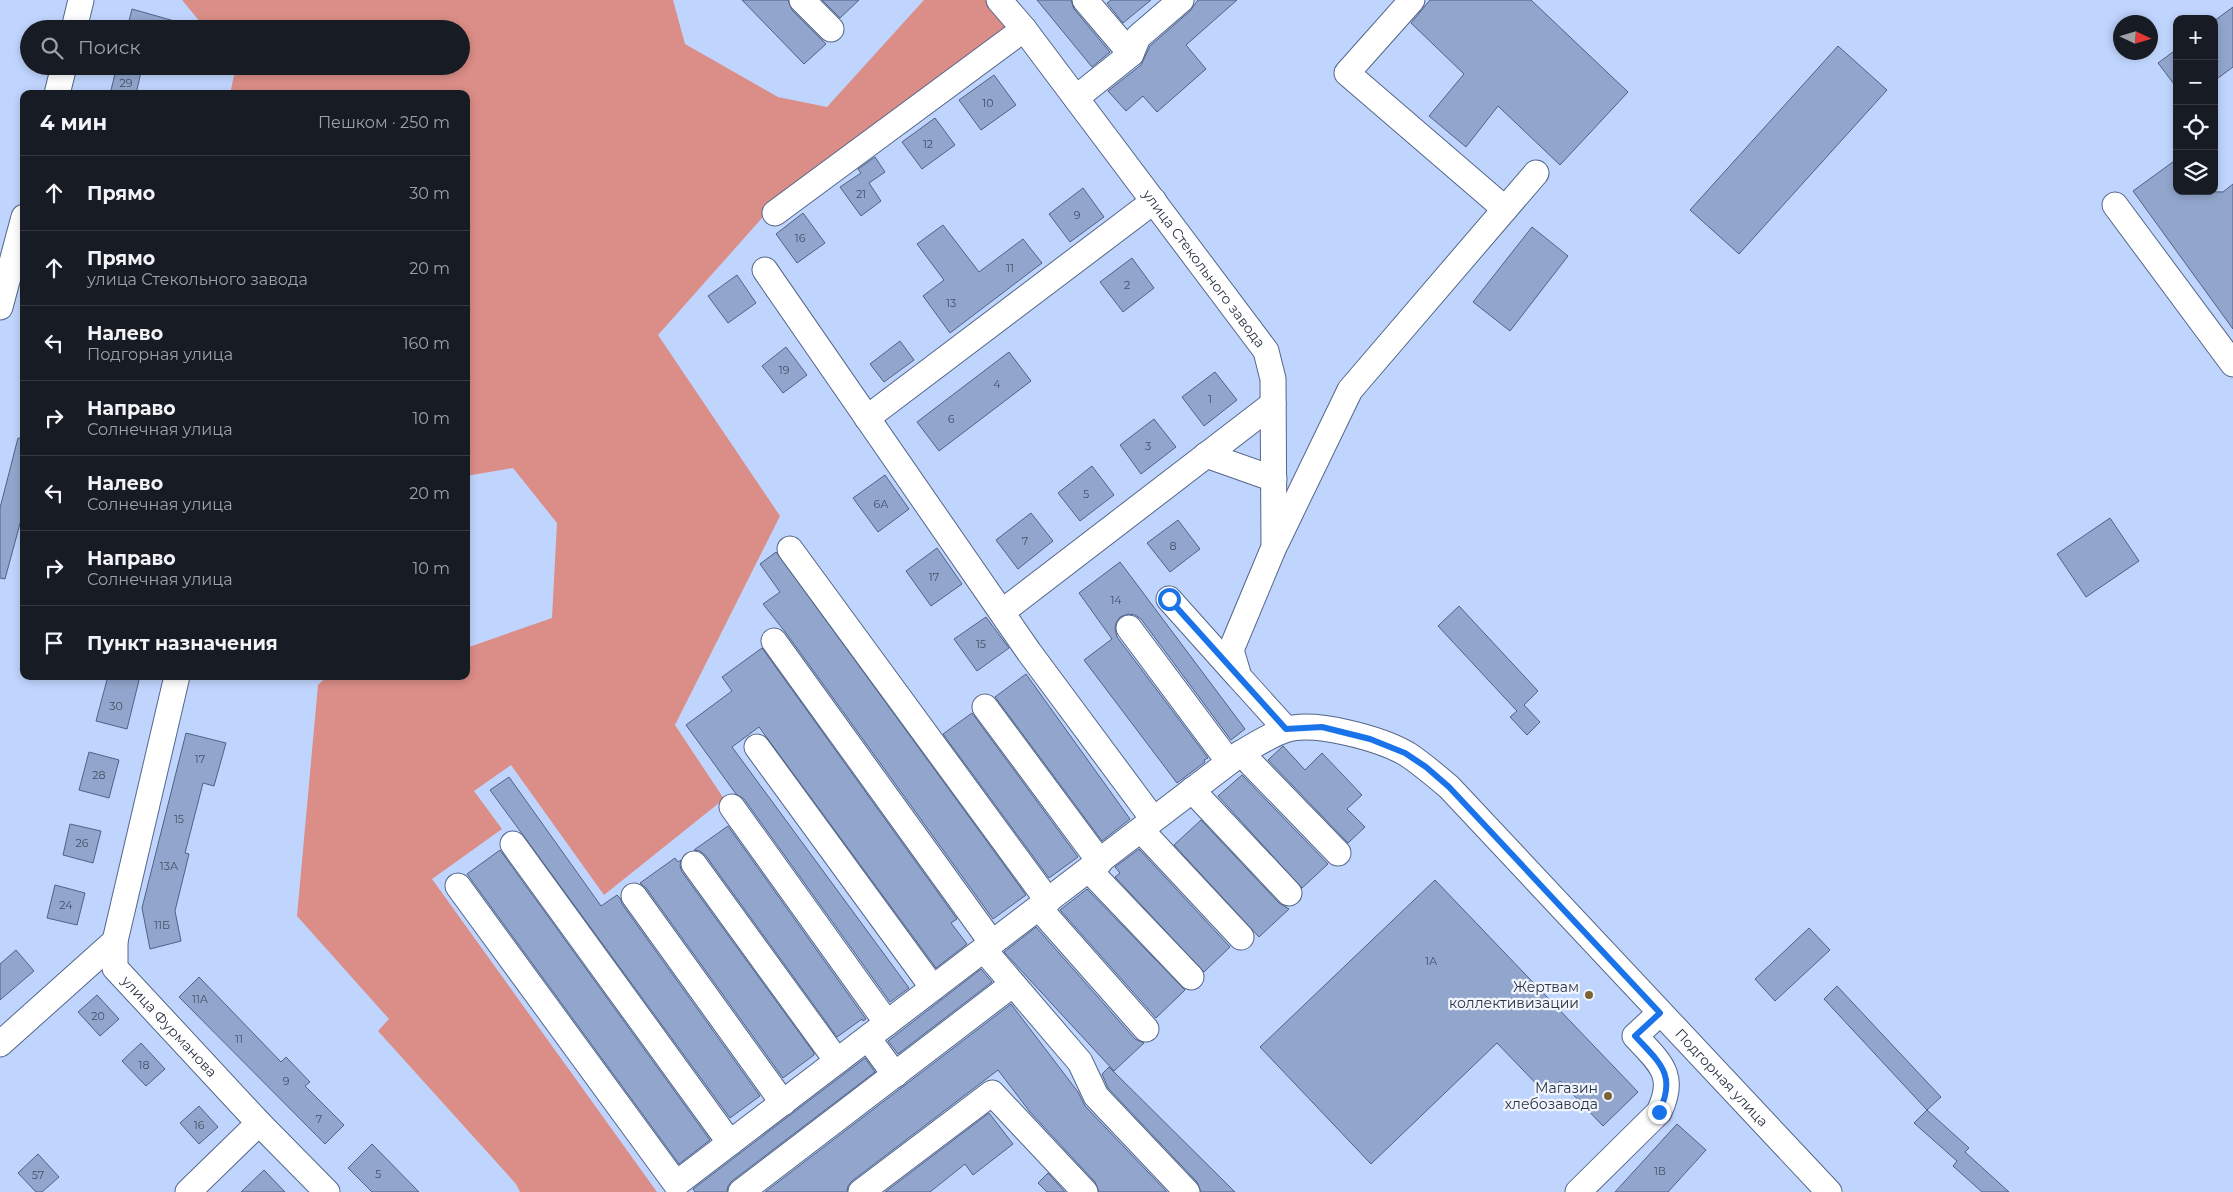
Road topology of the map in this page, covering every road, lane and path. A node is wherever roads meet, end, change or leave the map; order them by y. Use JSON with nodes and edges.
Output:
{"nodes":[{"id":1,"x":82,"y":0,"type":"edge"},
{"id":2,"x":802,"y":0,"type":"edge"},
{"id":3,"x":999,"y":0,"type":"edge"},
{"id":4,"x":1181,"y":0,"type":"edge"},
{"id":5,"x":1412,"y":0,"type":"edge"},
{"id":6,"x":1091,"y":2,"type":"edge"},
{"id":7,"x":76,"y":20,"type":"edge"},
{"id":8,"x":1024,"y":28,"type":"junction"},
{"id":9,"x":831,"y":30,"type":"dead end"},
{"id":10,"x":1131,"y":54,"type":"junction"},
{"id":11,"x":62,"y":75,"type":"edge"},
{"id":12,"x":58,"y":90,"type":"edge"},
{"id":13,"x":1076,"y":98,"type":"junction"},
{"id":14,"x":1536,"y":173,"type":"dead end"},
{"id":15,"x":1154,"y":201,"type":"junction"},
{"id":16,"x":2115,"y":205,"type":"dead end"},
{"id":17,"x":1505,"y":209,"type":"junction"},
{"id":18,"x":775,"y":213,"type":"dead end"},
{"id":19,"x":20,"y":232,"type":"edge"},
{"id":20,"x":765,"y":270,"type":"dead end"},
{"id":21,"x":0,"y":307,"type":"edge"},
{"id":22,"x":2233,"y":364,"type":"edge"},
{"id":23,"x":1273,"y":404,"type":"junction"},
{"id":24,"x":867,"y":418,"type":"junction"},
{"id":25,"x":1206,"y":455,"type":"junction"},
{"id":26,"x":1274,"y":479,"type":"junction"},
{"id":27,"x":1274,"y":547,"type":"junction"},
{"id":28,"x":790,"y":549,"type":"dead end"},
{"id":29,"x":1169,"y":599,"type":"dead end"},
{"id":30,"x":1002,"y":612,"type":"junction"},
{"id":31,"x":1129,"y":628,"type":"dead end"},
{"id":32,"x":774,"y":641,"type":"dead end"},
{"id":33,"x":1239,"y":676,"type":"junction"},
{"id":34,"x":176,"y":680,"type":"edge"},
{"id":35,"x":985,"y":707,"type":"dead end"},
{"id":36,"x":1286,"y":729,"type":"junction"},
{"id":37,"x":757,"y":747,"type":"dead end"},
{"id":38,"x":1235,"y":757,"type":"junction"},
{"id":39,"x":1192,"y":790,"type":"junction"},
{"id":40,"x":732,"y":807,"type":"dead end"},
{"id":41,"x":1147,"y":825,"type":"junction"},
{"id":42,"x":513,"y":844,"type":"dead end"},
{"id":43,"x":1338,"y":853,"type":"dead end"},
{"id":44,"x":694,"y":864,"type":"dead end"},
{"id":45,"x":1094,"y":866,"type":"junction"},
{"id":46,"x":458,"y":886,"type":"dead end"},
{"id":47,"x":1289,"y":893,"type":"dead end"},
{"id":48,"x":634,"y":896,"type":"dead end"},
{"id":49,"x":1043,"y":904,"type":"junction"},
{"id":50,"x":1241,"y":937,"type":"dead end"},
{"id":51,"x":115,"y":941,"type":"junction"},
{"id":52,"x":988,"y":946,"type":"junction"},
{"id":53,"x":1191,"y":978,"type":"dead end"},
{"id":54,"x":1013,"y":984,"type":"junction"},
{"id":55,"x":933,"y":988,"type":"junction"},
{"id":56,"x":1660,"y":1013,"type":"junction"},
{"id":57,"x":888,"y":1023,"type":"junction"},
{"id":58,"x":1146,"y":1029,"type":"dead end"},
{"id":59,"x":868,"y":1038,"type":"junction"},
{"id":60,"x":0,"y":1044,"type":"edge"},
{"id":61,"x":837,"y":1061,"type":"junction"},
{"id":62,"x":895,"y":1075,"type":"junction"},
{"id":63,"x":783,"y":1103,"type":"junction"},
{"id":64,"x":259,"y":1123,"type":"junction"},
{"id":65,"x":730,"y":1143,"type":"junction"},
{"id":66,"x":188,"y":1192,"type":"edge"},
{"id":67,"x":327,"y":1192,"type":"edge"},
{"id":68,"x":741,"y":1192,"type":"edge"},
{"id":69,"x":861,"y":1192,"type":"edge"},
{"id":70,"x":1085,"y":1192,"type":"edge"},
{"id":71,"x":1187,"y":1192,"type":"edge"},
{"id":72,"x":1578,"y":1192,"type":"edge"},
{"id":73,"x":1829,"y":1192,"type":"edge"}],
"edges":[{"from":1,"to":7,"type":"street"},
{"from":2,"to":9,"type":"street"},
{"from":3,"to":8,"type":"street","name":"улица Стекольного завода"},
{"from":4,"to":10,"type":"street"},
{"from":5,"to":17,"type":"street"},
{"from":6,"to":10,"type":"street"},
{"from":8,"to":13,"type":"street","name":"улица Стекольного завода"},
{"from":8,"to":18,"type":"street"},
{"from":10,"to":13,"type":"street"},
{"from":11,"to":12,"type":"street"},
{"from":13,"to":15,"type":"street","name":"улица Стекольного завода"},
{"from":14,"to":17,"type":"street"},
{"from":15,"to":23,"type":"street","name":"улица Стекольного завода"},
{"from":15,"to":24,"type":"street"},
{"from":16,"to":22,"type":"street"},
{"from":17,"to":27,"type":"street"},
{"from":19,"to":21,"type":"street"},
{"from":20,"to":24,"type":"street"},
{"from":23,"to":25,"type":"street"},
{"from":23,"to":26,"type":"street","name":"улица Стекольного завода"},
{"from":24,"to":30,"type":"street"},
{"from":25,"to":26,"type":"street"},
{"from":25,"to":30,"type":"street"},
{"from":26,"to":27,"type":"street","name":"улица Стекольного завода"},
{"from":27,"to":33,"type":"street","name":"улица Стекольного завода"},
{"from":28,"to":49,"type":"street"},
{"from":29,"to":33,"type":"street"},
{"from":30,"to":41,"type":"street"},
{"from":31,"to":38,"type":"street"},
{"from":32,"to":52,"type":"street"},
{"from":33,"to":36,"type":"street","name":"улица Стекольного завода"},
{"from":34,"to":51,"type":"street","name":"улица Фурманова"},
{"from":35,"to":45,"type":"street"},
{"from":36,"to":38,"type":"street"},
{"from":36,"to":56,"type":"street","name":"Подгорная улица"},
{"from":37,"to":55,"type":"street"},
{"from":38,"to":39,"type":"street"},
{"from":38,"to":43,"type":"street"},
{"from":39,"to":41,"type":"street"},
{"from":39,"to":47,"type":"street"},
{"from":40,"to":57,"type":"street"},
{"from":41,"to":45,"type":"street"},
{"from":41,"to":50,"type":"street"},
{"from":42,"to":65,"type":"street"},
{"from":44,"to":61,"type":"street"},
{"from":45,"to":49,"type":"street"},
{"from":45,"to":53,"type":"street"},
{"from":46,"to":65,"type":"street"},
{"from":48,"to":63,"type":"street"},
{"from":49,"to":52,"type":"street"},
{"from":49,"to":58,"type":"street"},
{"from":51,"to":60,"type":"street"},
{"from":51,"to":64,"type":"street","name":"улица Фурманова"},
{"from":52,"to":54,"type":"street"},
{"from":52,"to":55,"type":"street"},
{"from":54,"to":62,"type":"street"},
{"from":54,"to":71,"type":"street"},
{"from":55,"to":57,"type":"street"},
{"from":56,"to":72,"type":"street"},
{"from":56,"to":73,"type":"street","name":"Подгорная улица"},
{"from":57,"to":59,"type":"street"},
{"from":59,"to":61,"type":"street"},
{"from":59,"to":62,"type":"street"},
{"from":61,"to":63,"type":"street"},
{"from":62,"to":68,"type":"street"},
{"from":63,"to":65,"type":"street"},
{"from":64,"to":66,"type":"street"},
{"from":64,"to":67,"type":"street","name":"улица Фурманова"},
{"from":69,"to":70,"type":"street"}]}
